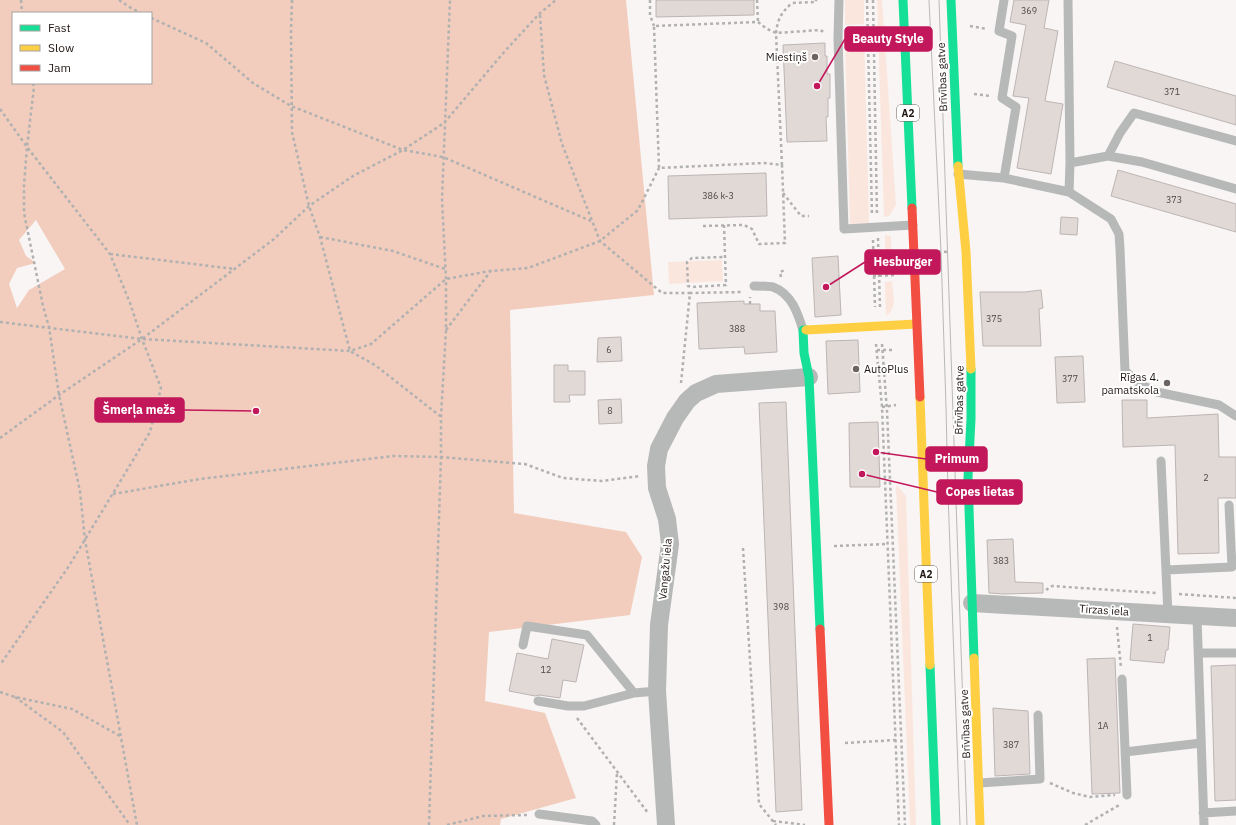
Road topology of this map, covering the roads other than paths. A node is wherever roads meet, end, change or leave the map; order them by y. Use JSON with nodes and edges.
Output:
{"nodes":[{"id":1,"x":839,"y":0,"type":"edge"},
{"id":2,"x":903,"y":0,"type":"edge"},
{"id":3,"x":951,"y":0,"type":"edge"},
{"id":4,"x":1004,"y":0,"type":"edge"},
{"id":5,"x":1068,"y":0,"type":"edge"},
{"id":6,"x":1236,"y":141,"type":"edge"},
{"id":7,"x":1108,"y":156,"type":"junction"},
{"id":8,"x":1070,"y":163,"type":"junction"},
{"id":9,"x":958,"y":174,"type":"junction"},
{"id":10,"x":1004,"y":178,"type":"junction"},
{"id":11,"x":1236,"y":189,"type":"edge"},
{"id":12,"x":1069,"y":192,"type":"junction"},
{"id":13,"x":913,"y":225,"type":"junction"},
{"id":14,"x":754,"y":286,"type":"dead end"},
{"id":15,"x":916,"y":324,"type":"junction"},
{"id":16,"x":803,"y":330,"type":"junction"},
{"id":17,"x":809,"y":377,"type":"junction"},
{"id":18,"x":1236,"y":416,"type":"edge"},
{"id":19,"x":1161,"y":461,"type":"dead end"},
{"id":20,"x":1229,"y":505,"type":"dead end"},
{"id":21,"x":1166,"y":570,"type":"junction"},
{"id":22,"x":972,"y":603,"type":"junction"},
{"id":23,"x":1168,"y":615,"type":"junction"},
{"id":24,"x":1198,"y":617,"type":"junction"},
{"id":25,"x":1236,"y":618,"type":"edge"},
{"id":26,"x":523,"y":645,"type":"dead end"},
{"id":27,"x":1199,"y":653,"type":"junction"},
{"id":28,"x":1236,"y":653,"type":"edge"},
{"id":29,"x":1122,"y":679,"type":"road end"},
{"id":30,"x":657,"y":691,"type":"junction"},
{"id":31,"x":634,"y":693,"type":"junction"},
{"id":32,"x":538,"y":701,"type":"dead end"},
{"id":33,"x":1038,"y":715,"type":"dead end"},
{"id":34,"x":1201,"y":743,"type":"junction"},
{"id":35,"x":1125,"y":752,"type":"junction"},
{"id":36,"x":979,"y":783,"type":"junction"},
{"id":37,"x":1127,"y":795,"type":"road end"},
{"id":38,"x":1236,"y":811,"type":"edge"},
{"id":39,"x":1203,"y":813,"type":"junction"},
{"id":40,"x":659,"y":822,"type":"edge"},
{"id":41,"x":547,"y":825,"type":"edge"},
{"id":42,"x":596,"y":825,"type":"edge"},
{"id":43,"x":829,"y":825,"type":"edge"},
{"id":44,"x":936,"y":825,"type":"edge"},
{"id":45,"x":980,"y":825,"type":"edge"},
{"id":46,"x":1204,"y":825,"type":"edge"}],
"edges":[{"from":1,"to":13,"type":"lane"},
{"from":2,"to":13,"type":"main road","number":"A2"},
{"from":3,"to":9,"type":"main road","name":"Brīvības gatve"},
{"from":4,"to":10,"type":"lane"},
{"from":5,"to":8,"type":"lane"},
{"from":6,"to":7,"type":"lane"},
{"from":7,"to":8,"type":"lane"},
{"from":7,"to":11,"type":"lane"},
{"from":8,"to":12,"type":"lane"},
{"from":9,"to":10,"type":"lane"},
{"from":9,"to":22,"type":"main road","name":"Brīvības gatve"},
{"from":10,"to":12,"type":"lane"},
{"from":12,"to":18,"type":"lane"},
{"from":13,"to":15,"type":"main road","number":"A2"},
{"from":14,"to":16,"type":"lane"},
{"from":15,"to":16,"type":"main road"},
{"from":15,"to":44,"type":"main road","number":"A2"},
{"from":16,"to":17,"type":"main road"},
{"from":17,"to":30,"type":"street","name":"Vangažu iela"},
{"from":17,"to":43,"type":"main road"},
{"from":19,"to":21,"type":"lane"},
{"from":20,"to":21,"type":"lane"},
{"from":21,"to":23,"type":"lane"},
{"from":22,"to":23,"type":"street","name":"Tirzas iela"},
{"from":22,"to":36,"type":"main road","name":"Brīvības gatve"},
{"from":23,"to":24,"type":"street","name":"Tirzas iela"},
{"from":24,"to":25,"type":"street","name":"Tirzas iela"},
{"from":24,"to":27,"type":"lane"},
{"from":26,"to":31,"type":"lane"},
{"from":27,"to":28,"type":"lane"},
{"from":27,"to":34,"type":"lane"},
{"from":29,"to":35,"type":"lane"},
{"from":30,"to":31,"type":"lane"},
{"from":30,"to":40,"type":"street","name":"Vangažu iela"},
{"from":31,"to":32,"type":"lane"},
{"from":33,"to":36,"type":"lane"},
{"from":34,"to":35,"type":"lane"},
{"from":34,"to":39,"type":"lane"},
{"from":35,"to":37,"type":"lane"},
{"from":36,"to":45,"type":"main road","name":"Brīvības gatve"},
{"from":38,"to":39,"type":"lane"},
{"from":39,"to":46,"type":"lane"},
{"from":41,"to":42,"type":"lane"}]}
